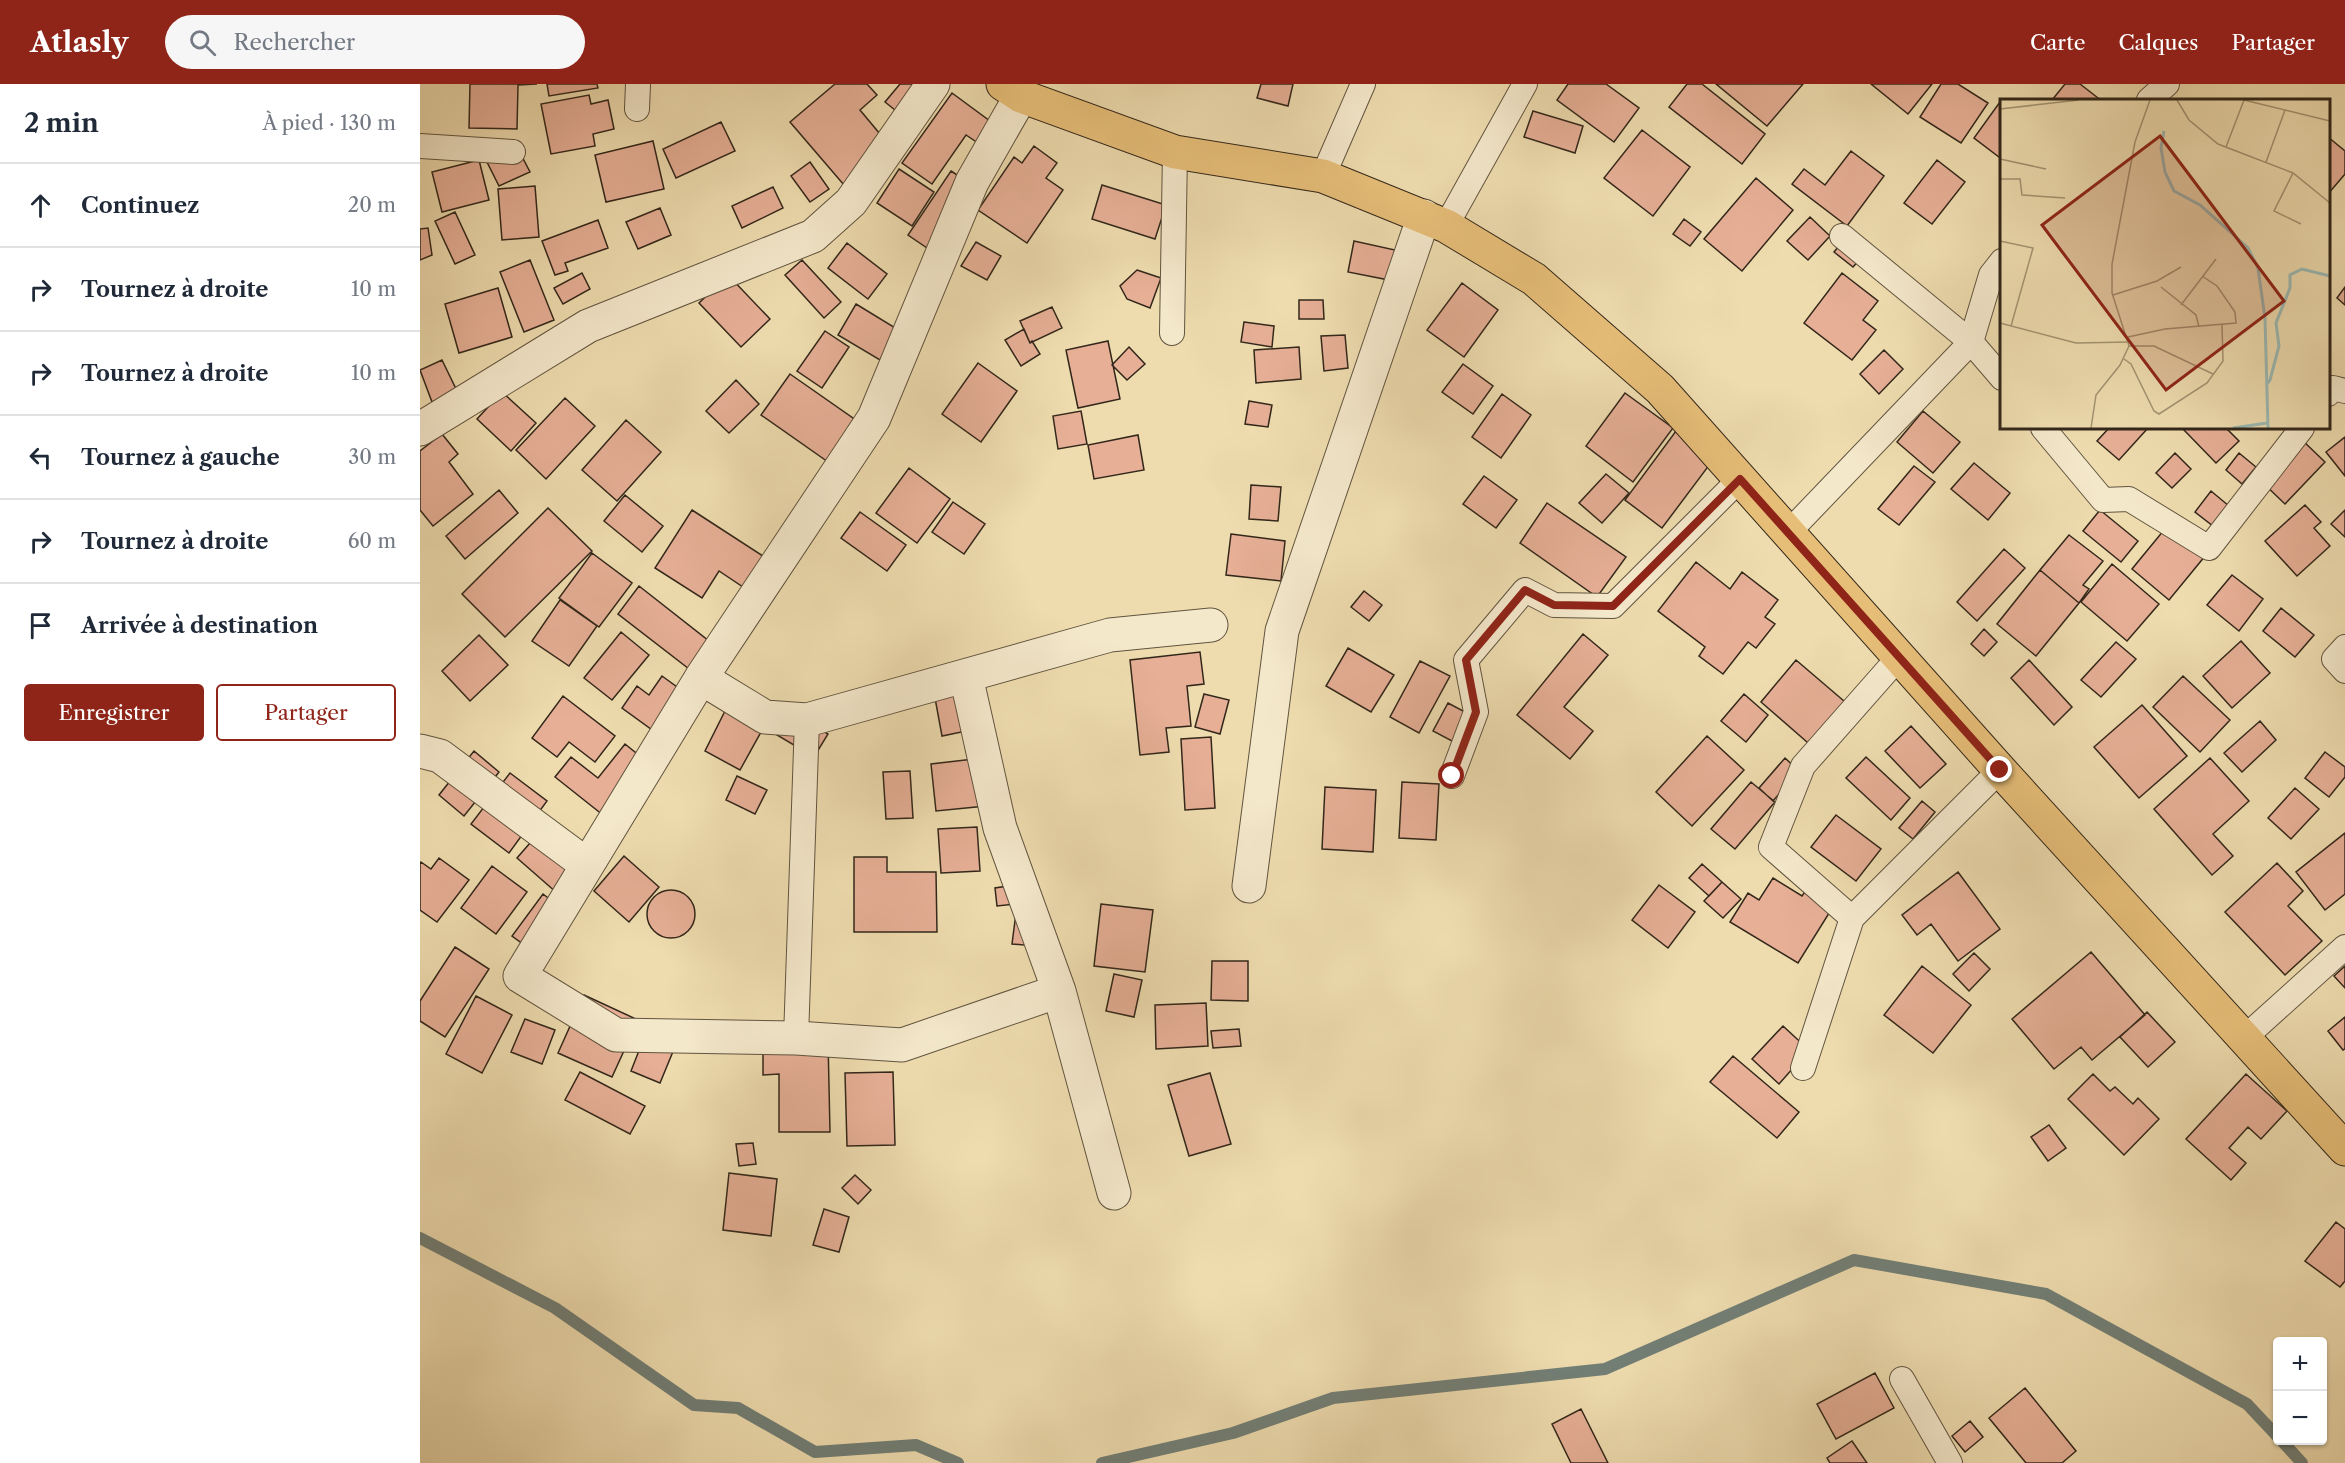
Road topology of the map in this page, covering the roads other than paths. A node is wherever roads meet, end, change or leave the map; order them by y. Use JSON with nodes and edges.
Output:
{"nodes":[{"id":1,"x":638,"y":84,"type":"edge"},
{"id":2,"x":933,"y":84,"type":"edge"},
{"id":3,"x":1363,"y":84,"type":"edge"},
{"id":4,"x":1525,"y":84,"type":"edge"},
{"id":5,"x":2167,"y":84,"type":"edge"},
{"id":6,"x":1012,"y":90,"type":"edge"},
{"id":7,"x":2150,"y":99,"type":"edge"},
{"id":8,"x":638,"y":109,"type":"dead end"},
{"id":9,"x":420,"y":146,"type":"edge"},
{"id":10,"x":1175,"y":152,"type":"junction"},
{"id":11,"x":513,"y":153,"type":"dead end"},
{"id":12,"x":1323,"y":176,"type":"junction"},
{"id":13,"x":1435,"y":221,"type":"junction"},
{"id":14,"x":1842,"y":236,"type":"dead end"},
{"id":15,"x":2000,"y":262,"type":"edge"},
{"id":16,"x":1172,"y":333,"type":"dead end"},
{"id":17,"x":1971,"y":342,"type":"junction"},
{"id":18,"x":2000,"y":377,"type":"edge"},
{"id":19,"x":2345,"y":391,"type":"edge"},
{"id":20,"x":2330,"y":392,"type":"edge"},
{"id":21,"x":420,"y":429,"type":"edge"},
{"id":22,"x":2044,"y":429,"type":"edge"},
{"id":23,"x":2301,"y":429,"type":"edge"},
{"id":24,"x":1740,"y":479,"type":"junction"},
{"id":25,"x":1788,"y":532,"type":"junction"},
{"id":26,"x":1211,"y":625,"type":"dead end"},
{"id":27,"x":2345,"y":647,"type":"edge"},
{"id":28,"x":1899,"y":657,"type":"junction"},
{"id":29,"x":2345,"y":671,"type":"edge"},
{"id":30,"x":966,"y":676,"type":"junction"},
{"id":31,"x":701,"y":678,"type":"junction"},
{"id":32,"x":807,"y":720,"type":"junction"},
{"id":33,"x":427,"y":747,"type":"edge"},
{"id":34,"x":2000,"y":770,"type":"junction"},
{"id":35,"x":1452,"y":776,"type":"dead end"},
{"id":36,"x":587,"y":865,"type":"junction"},
{"id":37,"x":1249,"y":886,"type":"dead end"},
{"id":38,"x":1852,"y":918,"type":"junction"},
{"id":39,"x":2345,"y":947,"type":"edge"},
{"id":40,"x":1059,"y":991,"type":"junction"},
{"id":41,"x":796,"y":1038,"type":"junction"},
{"id":42,"x":2243,"y":1039,"type":"junction"},
{"id":43,"x":1803,"y":1068,"type":"dead end"},
{"id":44,"x":2345,"y":1149,"type":"edge"},
{"id":45,"x":1114,"y":1192,"type":"dead end"},
{"id":46,"x":1902,"y":1378,"type":"dead end"},
{"id":47,"x":1950,"y":1463,"type":"edge"}],
"edges":[{"from":1,"to":8,"type":"lane"},
{"from":2,"to":21,"type":"street"},
{"from":3,"to":12,"type":"lane"},
{"from":4,"to":13,"type":"lane"},
{"from":5,"to":7,"type":"lane"},
{"from":6,"to":10,"type":"main road"},
{"from":6,"to":31,"type":"street"},
{"from":9,"to":11,"type":"lane"},
{"from":10,"to":12,"type":"main road"},
{"from":10,"to":16,"type":"lane"},
{"from":12,"to":13,"type":"main road"},
{"from":13,"to":24,"type":"main road"},
{"from":13,"to":37,"type":"street"},
{"from":14,"to":17,"type":"lane"},
{"from":15,"to":17,"type":"lane"},
{"from":17,"to":18,"type":"lane"},
{"from":17,"to":25,"type":"lane"},
{"from":19,"to":20,"type":"lane"},
{"from":22,"to":23,"type":"lane"},
{"from":24,"to":25,"type":"main road"},
{"from":24,"to":35,"type":"lane"},
{"from":25,"to":28,"type":"main road"},
{"from":26,"to":30,"type":"street"},
{"from":27,"to":29,"type":"lane"},
{"from":28,"to":34,"type":"main road"},
{"from":28,"to":38,"type":"lane"},
{"from":30,"to":32,"type":"street"},
{"from":30,"to":40,"type":"street"},
{"from":31,"to":32,"type":"street"},
{"from":31,"to":36,"type":"street"},
{"from":32,"to":41,"type":"lane"},
{"from":33,"to":36,"type":"street"},
{"from":34,"to":38,"type":"lane"},
{"from":34,"to":42,"type":"main road"},
{"from":36,"to":41,"type":"street"},
{"from":38,"to":43,"type":"lane"},
{"from":39,"to":42,"type":"lane"},
{"from":40,"to":41,"type":"street"},
{"from":40,"to":45,"type":"street"},
{"from":42,"to":44,"type":"main road"},
{"from":46,"to":47,"type":"lane"}]}
